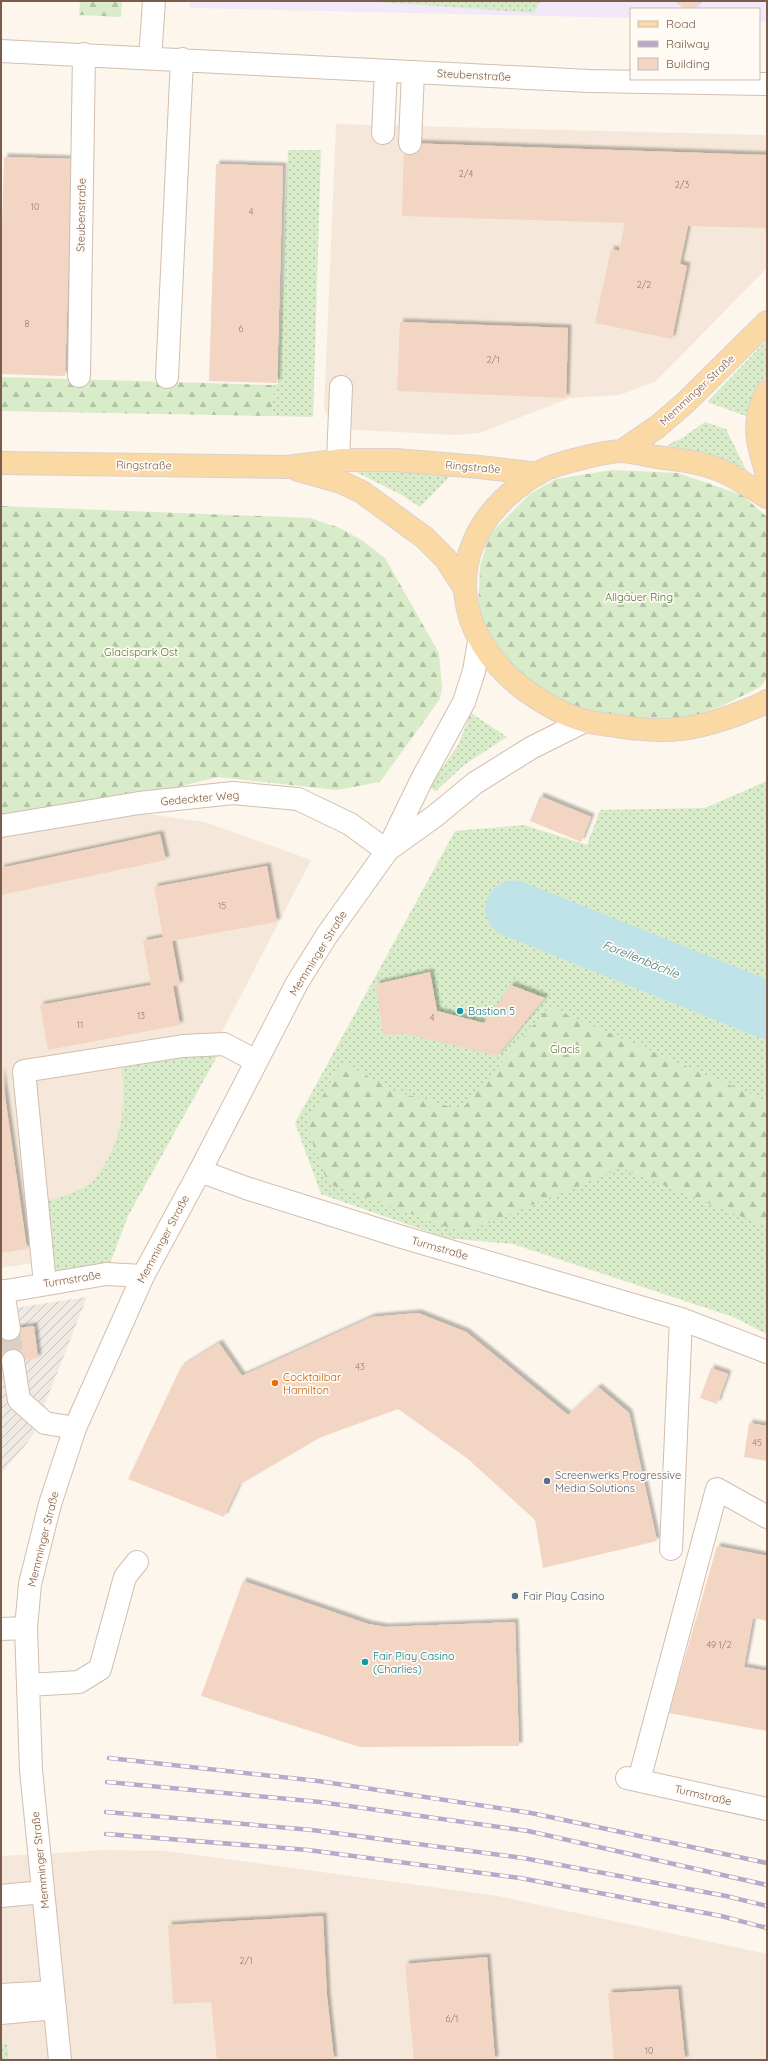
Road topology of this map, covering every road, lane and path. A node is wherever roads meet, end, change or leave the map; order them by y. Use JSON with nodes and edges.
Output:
{"nodes":[{"id":1,"x":154,"y":1,"type":"edge"},
{"id":2,"x":1,"y":50,"type":"edge"},
{"id":3,"x":84,"y":54,"type":"junction"},
{"id":4,"x":150,"y":58,"type":"junction"},
{"id":5,"x":182,"y":60,"type":"junction"},
{"id":6,"x":386,"y":71,"type":"junction"},
{"id":7,"x":413,"y":72,"type":"junction"},
{"id":8,"x":767,"y":84,"type":"edge"},
{"id":9,"x":383,"y":133,"type":"dead end"},
{"id":10,"x":410,"y":143,"type":"dead end"},
{"id":11,"x":767,"y":322,"type":"edge"},
{"id":12,"x":79,"y":376,"type":"dead end"},
{"id":13,"x":167,"y":377,"type":"dead end"},
{"id":14,"x":340,"y":387,"type":"dead end"},
{"id":15,"x":767,"y":392,"type":"edge"},
{"id":16,"x":622,"y":451,"type":"junction"},
{"id":17,"x":338,"y":461,"type":"junction"},
{"id":18,"x":1,"y":463,"type":"edge"},
{"id":19,"x":288,"y":467,"type":"junction"},
{"id":20,"x":538,"y":474,"type":"junction"},
{"id":21,"x":767,"y":474,"type":"edge"},
{"id":22,"x":767,"y":497,"type":"edge"},
{"id":23,"x":464,"y":587,"type":"junction"},
{"id":24,"x":479,"y":641,"type":"junction"},
{"id":25,"x":766,"y":702,"type":"edge"},
{"id":26,"x":585,"y":721,"type":"junction"},
{"id":27,"x":1,"y":826,"type":"edge"},
{"id":28,"x":387,"y":851,"type":"junction"},
{"id":29,"x":256,"y":1061,"type":"junction"},
{"id":30,"x":200,"y":1171,"type":"junction"},
{"id":31,"x":143,"y":1276,"type":"junction"},
{"id":32,"x":45,"y":1284,"type":"junction"},
{"id":33,"x":2,"y":1291,"type":"edge"},
{"id":34,"x":681,"y":1319,"type":"junction"},
{"id":35,"x":9,"y":1330,"type":"tunnel mouth"},
{"id":36,"x":767,"y":1352,"type":"edge"},
{"id":37,"x":13,"y":1361,"type":"tunnel mouth"},
{"id":38,"x":75,"y":1428,"type":"junction"},
{"id":39,"x":767,"y":1516,"type":"edge"},
{"id":40,"x":671,"y":1549,"type":"dead end"},
{"id":41,"x":137,"y":1562,"type":"dead end"},
{"id":42,"x":26,"y":1628,"type":"junction"},
{"id":43,"x":1,"y":1630,"type":"edge"},
{"id":44,"x":28,"y":1685,"type":"junction"},
{"id":45,"x":767,"y":1809,"type":"edge"},
{"id":46,"x":43,"y":1892,"type":"junction"},
{"id":47,"x":1,"y":1896,"type":"edge"},
{"id":48,"x":1,"y":1995,"type":"edge"},
{"id":49,"x":54,"y":2000,"type":"junction"},
{"id":50,"x":1,"y":2013,"type":"edge"},
{"id":51,"x":60,"y":2060,"type":"edge"}],
"edges":[{"from":1,"to":4,"type":"street"},
{"from":2,"to":3,"type":"street","name":"Steubenstraße"},
{"from":3,"to":4,"type":"street","name":"Steubenstraße"},
{"from":3,"to":12,"type":"street","name":"Steubenstraße"},
{"from":4,"to":5,"type":"street","name":"Steubenstraße"},
{"from":5,"to":6,"type":"street","name":"Steubenstraße"},
{"from":5,"to":13,"type":"street"},
{"from":6,"to":7,"type":"street","name":"Steubenstraße"},
{"from":6,"to":9,"type":"street"},
{"from":7,"to":8,"type":"street","name":"Steubenstraße"},
{"from":7,"to":10,"type":"street"},
{"from":11,"to":16,"type":"main road","name":"Memminger Straße"},
{"from":14,"to":17,"type":"street"},
{"from":15,"to":21,"type":"main road"},
{"from":16,"to":20,"type":"main road"},
{"from":16,"to":22,"type":"main road"},
{"from":17,"to":19,"type":"main road","name":"Ringstraße"},
{"from":17,"to":20,"type":"main road","name":"Ringstraße"},
{"from":18,"to":19,"type":"main road","name":"Ringstraße"},
{"from":19,"to":23,"type":"main road","name":"Ringstraße"},
{"from":20,"to":23,"type":"main road"},
{"from":23,"to":24,"type":"main road"},
{"from":24,"to":26,"type":"main road"},
{"from":24,"to":28,"type":"street","name":"Memminger Straße"},
{"from":25,"to":26,"type":"main road"},
{"from":26,"to":28,"type":"street","name":"Memminger Straße"},
{"from":27,"to":28,"type":"street","name":"Gedeckter Weg"},
{"from":28,"to":29,"type":"street","name":"Memminger Straße"},
{"from":29,"to":30,"type":"street","name":"Memminger Straße"},
{"from":29,"to":32,"type":"street"},
{"from":30,"to":31,"type":"street","name":"Memminger Straße"},
{"from":30,"to":34,"type":"street","name":"Turmstraße"},
{"from":31,"to":32,"type":"street","name":"Turmstraße"},
{"from":31,"to":38,"type":"street","name":"Memminger Straße"},
{"from":32,"to":33,"type":"street","name":"Turmstraße"},
{"from":33,"to":35,"type":"street"},
{"from":34,"to":36,"type":"street","name":"Turmstraße"},
{"from":34,"to":40,"type":"street"},
{"from":37,"to":38,"type":"street"},
{"from":38,"to":42,"type":"street","name":"Memminger Straße"},
{"from":39,"to":45,"type":"street","name":"Turmstraße"},
{"from":41,"to":44,"type":"street"},
{"from":42,"to":43,"type":"street"},
{"from":42,"to":44,"type":"street","name":"Memminger Straße"},
{"from":44,"to":46,"type":"street","name":"Memminger Straße"},
{"from":46,"to":47,"type":"street"},
{"from":46,"to":49,"type":"street","name":"Memminger Straße"},
{"from":48,"to":49,"type":"street"},
{"from":49,"to":50,"type":"street"},
{"from":49,"to":51,"type":"street","name":"Memminger Straße"}]}
